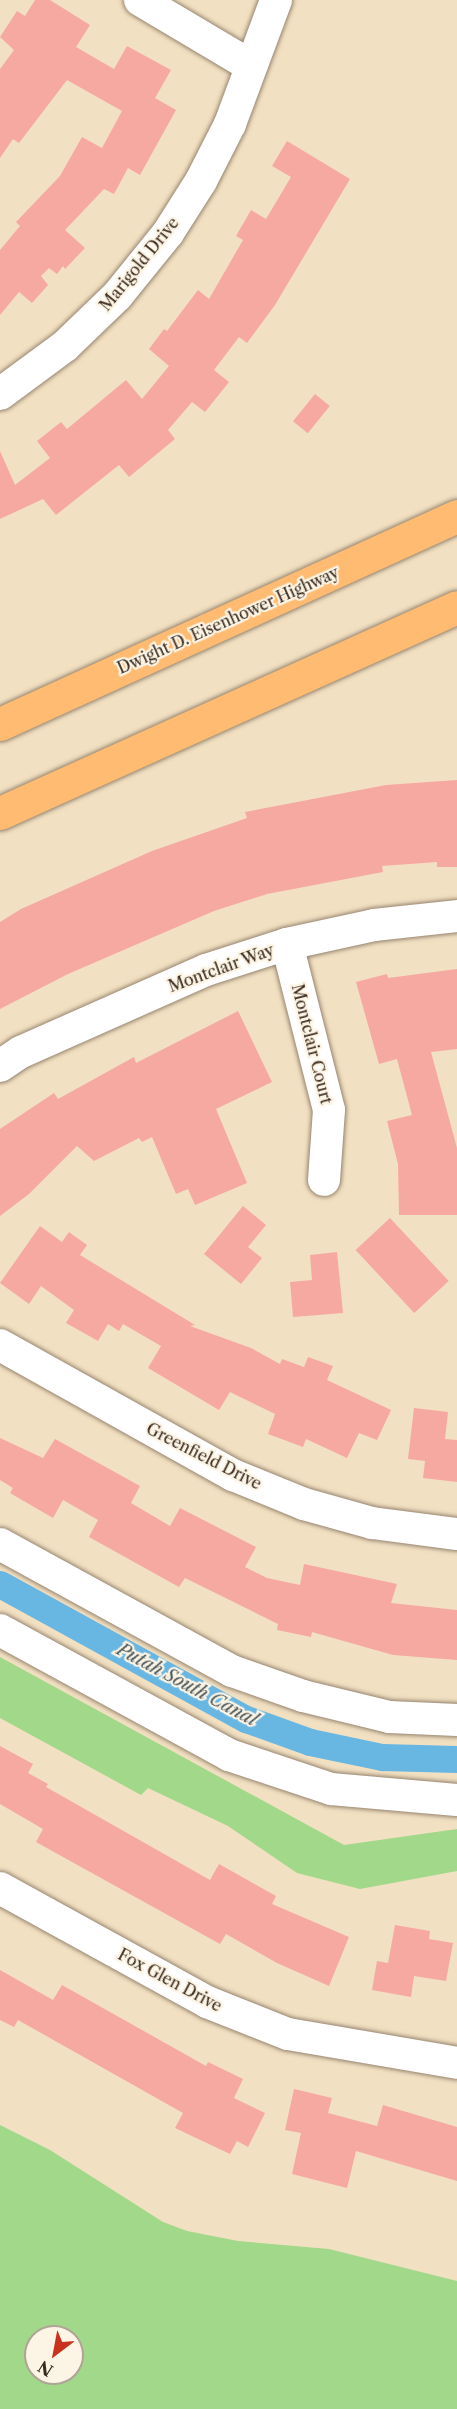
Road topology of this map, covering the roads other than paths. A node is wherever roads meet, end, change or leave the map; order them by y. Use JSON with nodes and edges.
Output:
{"nodes":[{"id":1,"x":140,"y":0,"type":"edge"},
{"id":2,"x":276,"y":0,"type":"edge"},
{"id":3,"x":250,"y":66,"type":"junction"},
{"id":4,"x":0,"y":394,"type":"edge"},
{"id":5,"x":457,"y":516,"type":"edge"},
{"id":6,"x":457,"y":607,"type":"edge"},
{"id":7,"x":0,"y":724,"type":"edge"},
{"id":8,"x":0,"y":813,"type":"edge"},
{"id":9,"x":457,"y":916,"type":"edge"},
{"id":10,"x":287,"y":944,"type":"junction"},
{"id":11,"x":0,"y":1066,"type":"edge"},
{"id":12,"x":324,"y":1180,"type":"dead end"},
{"id":13,"x":0,"y":1345,"type":"edge"},
{"id":14,"x":457,"y":1534,"type":"edge"},
{"id":15,"x":0,"y":1544,"type":"edge"},
{"id":16,"x":0,"y":1630,"type":"edge"},
{"id":17,"x":457,"y":1720,"type":"edge"},
{"id":18,"x":457,"y":1800,"type":"edge"},
{"id":19,"x":0,"y":1888,"type":"edge"},
{"id":20,"x":457,"y":2063,"type":"edge"}],
"edges":[{"from":1,"to":3,"type":"street"},
{"from":2,"to":3,"type":"street","name":"Marigold Drive"},
{"from":3,"to":4,"type":"street","name":"Marigold Drive"},
{"from":5,"to":7,"type":"highway","name":"Dwight D. Eisenhower Highway"},
{"from":6,"to":8,"type":"highway"},
{"from":9,"to":10,"type":"street","name":"Montclair Way"},
{"from":10,"to":11,"type":"street","name":"Montclair Way"},
{"from":10,"to":12,"type":"street","name":"Montclair Court"},
{"from":13,"to":14,"type":"street","name":"Greenfield Drive"},
{"from":15,"to":17,"type":"street"},
{"from":16,"to":18,"type":"street"},
{"from":19,"to":20,"type":"street","name":"Fox Glen Drive"}]}
